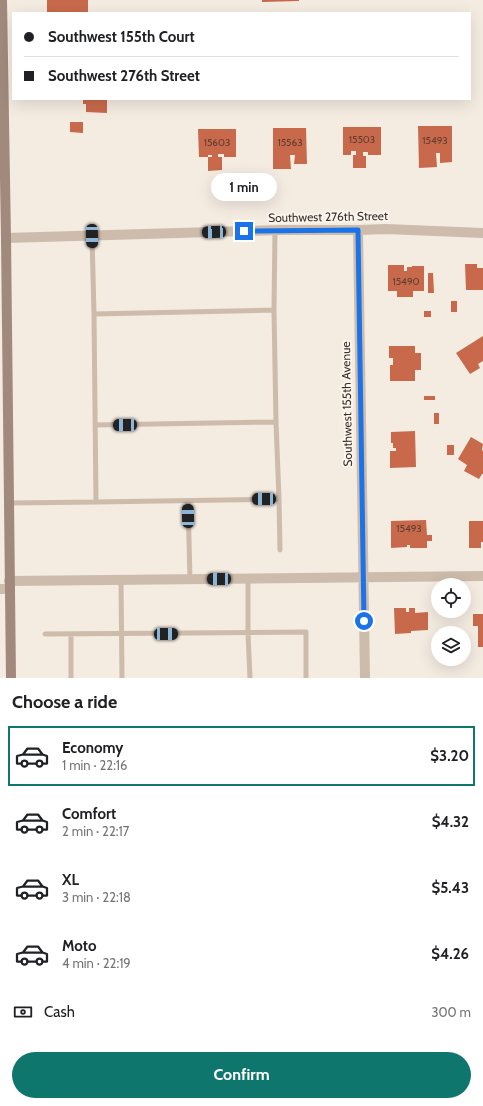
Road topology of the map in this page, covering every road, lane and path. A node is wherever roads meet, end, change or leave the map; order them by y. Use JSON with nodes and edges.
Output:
{"nodes":[{"id":1,"x":2,"y":0,"type":"edge"},
{"id":2,"x":275,"y":230,"type":"junction"},
{"id":3,"x":358,"y":230,"type":"junction"},
{"id":4,"x":483,"y":233,"type":"edge"},
{"id":5,"x":92,"y":236,"type":"junction"},
{"id":6,"x":6,"y":238,"type":"junction"},
{"id":7,"x":274,"y":310,"type":"junction"},
{"id":8,"x":94,"y":314,"type":"junction"},
{"id":9,"x":276,"y":422,"type":"junction"},
{"id":10,"x":95,"y":425,"type":"junction"},
{"id":11,"x":279,"y":499,"type":"junction"},
{"id":12,"x":188,"y":501,"type":"junction"},
{"id":13,"x":96,"y":502,"type":"junction"},
{"id":14,"x":8,"y":503,"type":"junction"},
{"id":15,"x":280,"y":550,"type":"dead end"},
{"id":16,"x":483,"y":576,"type":"edge"},
{"id":17,"x":363,"y":578,"type":"junction"},
{"id":18,"x":248,"y":579,"type":"junction"},
{"id":19,"x":121,"y":580,"type":"junction"},
{"id":20,"x":190,"y":580,"type":"junction"},
{"id":21,"x":6,"y":587,"type":"edge"},
{"id":22,"x":248,"y":632,"type":"junction"},
{"id":23,"x":44,"y":634,"type":"dead end"},
{"id":24,"x":71,"y":634,"type":"junction"},
{"id":25,"x":121,"y":634,"type":"junction"},
{"id":26,"x":10,"y":678,"type":"edge"},
{"id":27,"x":71,"y":678,"type":"edge"},
{"id":28,"x":122,"y":678,"type":"edge"},
{"id":29,"x":250,"y":678,"type":"edge"},
{"id":30,"x":306,"y":678,"type":"edge"},
{"id":31,"x":365,"y":678,"type":"edge"}],
"edges":[{"from":1,"to":6,"type":"street"},
{"from":2,"to":3,"type":"street","name":"Southwest 276th Street"},
{"from":2,"to":5,"type":"street","name":"Southwest 276th Street"},
{"from":2,"to":7,"type":"lane"},
{"from":3,"to":4,"type":"street","name":"Southwest 276th Street"},
{"from":3,"to":17,"type":"street","name":"Southwest 155th Avenue"},
{"from":5,"to":6,"type":"street","name":"Southwest 276th Street"},
{"from":5,"to":8,"type":"lane"},
{"from":6,"to":14,"type":"street"},
{"from":7,"to":8,"type":"lane"},
{"from":7,"to":9,"type":"lane"},
{"from":8,"to":10,"type":"lane"},
{"from":9,"to":10,"type":"lane"},
{"from":9,"to":11,"type":"lane"},
{"from":10,"to":13,"type":"lane"},
{"from":11,"to":12,"type":"lane"},
{"from":11,"to":15,"type":"lane"},
{"from":12,"to":13,"type":"lane"},
{"from":12,"to":20,"type":"lane"},
{"from":13,"to":14,"type":"lane"},
{"from":14,"to":21,"type":"street"},
{"from":16,"to":17,"type":"street"},
{"from":17,"to":18,"type":"street"},
{"from":17,"to":31,"type":"street","name":"Southwest 155th Avenue"},
{"from":18,"to":20,"type":"street"},
{"from":18,"to":22,"type":"lane"},
{"from":19,"to":20,"type":"street"},
{"from":19,"to":21,"type":"street"},
{"from":19,"to":25,"type":"lane"},
{"from":21,"to":26,"type":"street"},
{"from":22,"to":25,"type":"lane"},
{"from":22,"to":29,"type":"lane"},
{"from":22,"to":30,"type":"lane"},
{"from":23,"to":24,"type":"lane"},
{"from":24,"to":25,"type":"lane"},
{"from":24,"to":27,"type":"lane"},
{"from":25,"to":28,"type":"lane"}]}
